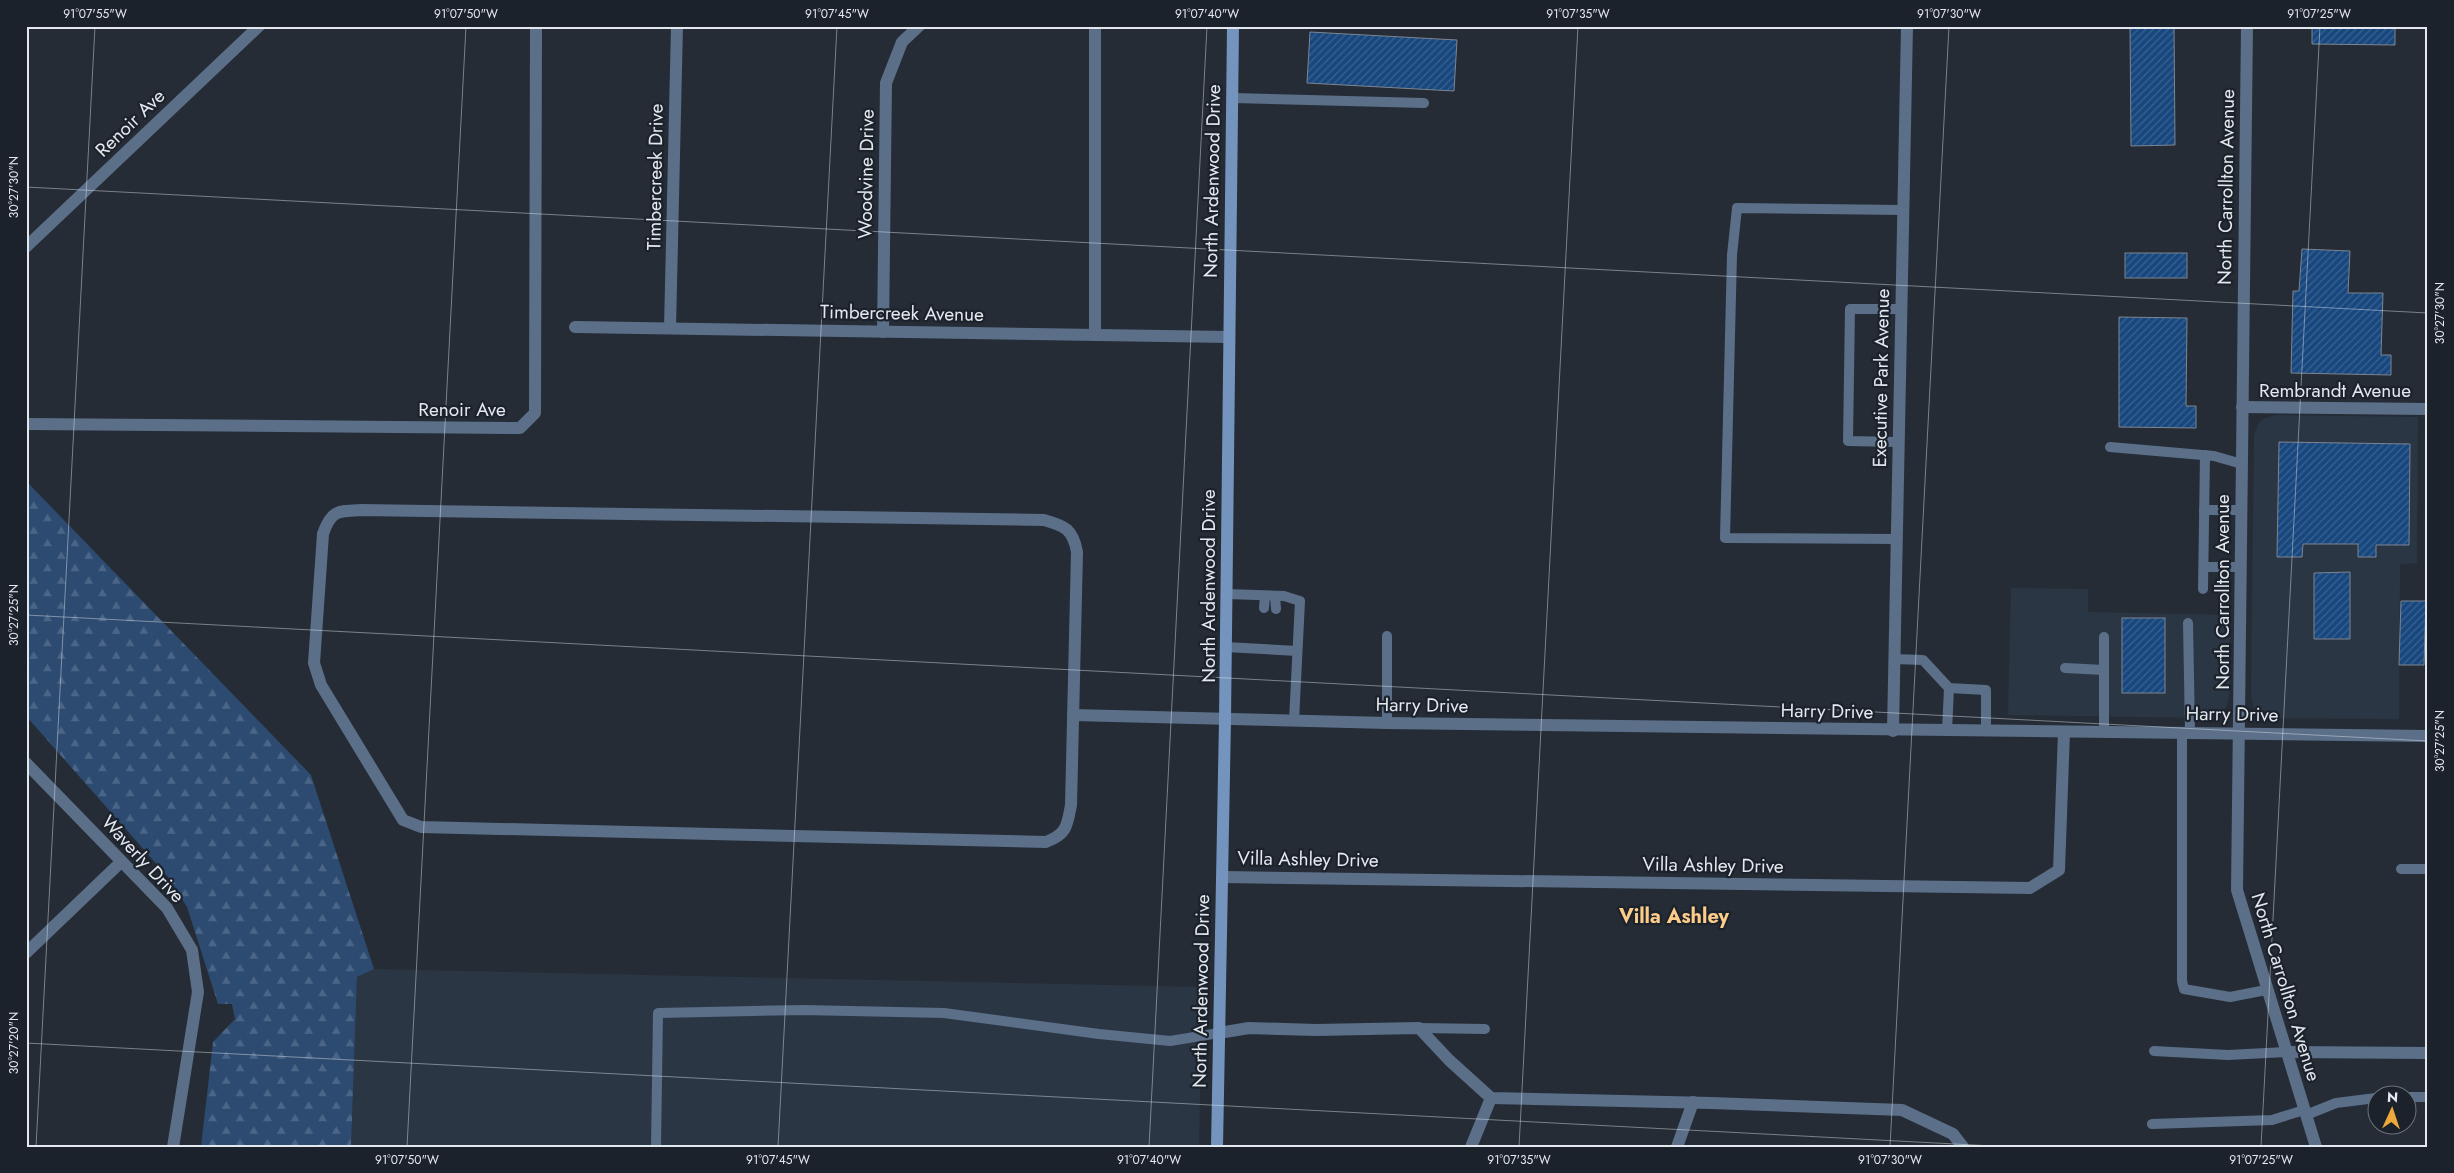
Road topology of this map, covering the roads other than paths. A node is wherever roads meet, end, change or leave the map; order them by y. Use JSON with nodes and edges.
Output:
{"nodes":[{"id":1,"x":259,"y":26,"type":"edge"},
{"id":2,"x":536,"y":26,"type":"edge"},
{"id":3,"x":677,"y":26,"type":"edge"},
{"id":4,"x":919,"y":26,"type":"edge"},
{"id":5,"x":1095,"y":26,"type":"edge"},
{"id":6,"x":1233,"y":26,"type":"edge"},
{"id":7,"x":1907,"y":26,"type":"edge"},
{"id":8,"x":2247,"y":26,"type":"edge"},
{"id":9,"x":1232,"y":98,"type":"junction"},
{"id":10,"x":1424,"y":103,"type":"dead end"},
{"id":11,"x":1903,"y":210,"type":"junction"},
{"id":12,"x":26,"y":247,"type":"edge"},
{"id":13,"x":1901,"y":309,"type":"junction"},
{"id":14,"x":575,"y":327,"type":"dead end"},
{"id":15,"x":670,"y":328,"type":"junction"},
{"id":16,"x":883,"y":332,"type":"junction"},
{"id":17,"x":1095,"y":335,"type":"junction"},
{"id":18,"x":1229,"y":336,"type":"junction"},
{"id":19,"x":2242,"y":408,"type":"junction"},
{"id":20,"x":2428,"y":409,"type":"edge"},
{"id":21,"x":26,"y":424,"type":"edge"},
{"id":22,"x":1898,"y":442,"type":"junction"},
{"id":23,"x":2110,"y":447,"type":"dead end"},
{"id":24,"x":2205,"y":455,"type":"junction"},
{"id":25,"x":2242,"y":464,"type":"junction"},
{"id":26,"x":2204,"y":510,"type":"junction"},
{"id":27,"x":2241,"y":510,"type":"junction"},
{"id":28,"x":1897,"y":540,"type":"junction"},
{"id":29,"x":2204,"y":567,"type":"junction"},
{"id":30,"x":2241,"y":567,"type":"junction"},
{"id":31,"x":2203,"y":589,"type":"dead end"},
{"id":32,"x":1226,"y":594,"type":"junction"},
{"id":33,"x":1270,"y":596,"type":"junction"},
{"id":34,"x":1264,"y":608,"type":"dead end"},
{"id":35,"x":1276,"y":609,"type":"dead end"},
{"id":36,"x":2188,"y":622,"type":"dead end"},
{"id":37,"x":1387,"y":636,"type":"dead end"},
{"id":38,"x":2104,"y":637,"type":"dead end"},
{"id":39,"x":1226,"y":647,"type":"junction"},
{"id":40,"x":1297,"y":651,"type":"junction"},
{"id":41,"x":1894,"y":659,"type":"junction"},
{"id":42,"x":2066,"y":668,"type":"dead end"},
{"id":43,"x":2104,"y":670,"type":"junction"},
{"id":44,"x":1949,"y":688,"type":"junction"},
{"id":45,"x":1073,"y":715,"type":"junction"},
{"id":46,"x":1225,"y":720,"type":"junction"},
{"id":47,"x":1294,"y":721,"type":"junction"},
{"id":48,"x":1387,"y":723,"type":"junction"},
{"id":49,"x":1893,"y":731,"type":"junction"},
{"id":50,"x":1947,"y":731,"type":"junction"},
{"id":51,"x":1986,"y":731,"type":"junction"},
{"id":52,"x":2064,"y":732,"type":"junction"},
{"id":53,"x":2104,"y":732,"type":"junction"},
{"id":54,"x":2186,"y":732,"type":"junction"},
{"id":55,"x":2239,"y":732,"type":"junction"},
{"id":56,"x":2428,"y":736,"type":"edge"},
{"id":57,"x":26,"y":763,"type":"edge"},
{"id":58,"x":121,"y":862,"type":"junction"},
{"id":59,"x":2401,"y":869,"type":"dead end"},
{"id":60,"x":2428,"y":869,"type":"edge"},
{"id":61,"x":1222,"y":877,"type":"junction"},
{"id":62,"x":26,"y":953,"type":"edge"},
{"id":63,"x":2266,"y":990,"type":"junction"},
{"id":64,"x":1419,"y":1028,"type":"junction"},
{"id":65,"x":1485,"y":1029,"type":"dead end"},
{"id":66,"x":1219,"y":1033,"type":"junction"},
{"id":67,"x":2154,"y":1051,"type":"dead end"},
{"id":68,"x":2286,"y":1052,"type":"junction"},
{"id":69,"x":2428,"y":1053,"type":"edge"},
{"id":70,"x":1491,"y":1098,"type":"junction"},
{"id":71,"x":2366,"y":1099,"type":"edge"},
{"id":72,"x":1693,"y":1102,"type":"junction"},
{"id":73,"x":2305,"y":1113,"type":"junction"},
{"id":74,"x":2152,"y":1124,"type":"dead end"},
{"id":75,"x":173,"y":1147,"type":"edge"},
{"id":76,"x":656,"y":1147,"type":"edge"},
{"id":77,"x":1217,"y":1147,"type":"edge"},
{"id":78,"x":1471,"y":1147,"type":"edge"},
{"id":79,"x":1676,"y":1147,"type":"edge"},
{"id":80,"x":1963,"y":1147,"type":"edge"},
{"id":81,"x":2316,"y":1147,"type":"edge"}],
"edges":[{"from":1,"to":12,"type":"street","name":"Renoir Ave"},
{"from":2,"to":21,"type":"street","name":"Renoir Ave"},
{"from":3,"to":15,"type":"street","name":"Timbercreek Drive"},
{"from":4,"to":16,"type":"street","name":"Woodvine Drive"},
{"from":5,"to":17,"type":"street"},
{"from":6,"to":9,"type":"street","name":"North Ardenwood Drive"},
{"from":7,"to":11,"type":"street","name":"Executive Park Avenue"},
{"from":8,"to":19,"type":"street","name":"North Carrollton Avenue"},
{"from":9,"to":10,"type":"lane"},
{"from":9,"to":18,"type":"street","name":"North Ardenwood Drive"},
{"from":11,"to":13,"type":"street","name":"Executive Park Avenue"},
{"from":11,"to":28,"type":"lane"},
{"from":13,"to":22,"type":"street","name":"Executive Park Avenue"},
{"from":13,"to":22,"type":"lane"},
{"from":14,"to":15,"type":"street","name":"Timbercreek Avenue"},
{"from":15,"to":16,"type":"street","name":"Timbercreek Avenue"},
{"from":16,"to":17,"type":"street","name":"Timbercreek Avenue"},
{"from":17,"to":18,"type":"street","name":"Timbercreek Avenue"},
{"from":18,"to":32,"type":"street","name":"North Ardenwood Drive"},
{"from":19,"to":20,"type":"street","name":"Rembrandt Avenue"},
{"from":19,"to":25,"type":"street","name":"North Carrollton Avenue"},
{"from":22,"to":28,"type":"street","name":"Executive Park Avenue"},
{"from":23,"to":24,"type":"lane"},
{"from":24,"to":25,"type":"lane"},
{"from":24,"to":26,"type":"lane"},
{"from":25,"to":27,"type":"street","name":"North Carrollton Avenue"},
{"from":26,"to":27,"type":"lane"},
{"from":26,"to":29,"type":"lane"},
{"from":27,"to":30,"type":"street","name":"North Carrollton Avenue"},
{"from":28,"to":41,"type":"street","name":"Executive Park Avenue"},
{"from":29,"to":30,"type":"lane"},
{"from":29,"to":31,"type":"lane"},
{"from":30,"to":55,"type":"street","name":"North Carrollton Avenue"},
{"from":32,"to":33,"type":"lane"},
{"from":32,"to":39,"type":"street","name":"North Ardenwood Drive"},
{"from":33,"to":34,"type":"lane"},
{"from":33,"to":35,"type":"lane"},
{"from":33,"to":40,"type":"lane"},
{"from":36,"to":54,"type":"lane"},
{"from":37,"to":48,"type":"lane"},
{"from":38,"to":43,"type":"lane"},
{"from":39,"to":40,"type":"lane"},
{"from":39,"to":46,"type":"street","name":"North Ardenwood Drive"},
{"from":40,"to":47,"type":"lane"},
{"from":41,"to":44,"type":"lane"},
{"from":41,"to":49,"type":"street","name":"Executive Park Avenue"},
{"from":42,"to":43,"type":"lane"},
{"from":43,"to":53,"type":"lane"},
{"from":44,"to":50,"type":"lane"},
{"from":44,"to":51,"type":"lane"},
{"from":45,"to":45,"type":"street"},
{"from":45,"to":46,"type":"street","name":"Harry Drive"},
{"from":46,"to":47,"type":"street","name":"Harry Drive"},
{"from":46,"to":61,"type":"street","name":"North Ardenwood Drive"},
{"from":47,"to":48,"type":"street","name":"Harry Drive"},
{"from":48,"to":49,"type":"street","name":"Harry Drive"},
{"from":49,"to":50,"type":"street","name":"Harry Drive"},
{"from":50,"to":51,"type":"street","name":"Harry Drive"},
{"from":51,"to":52,"type":"street","name":"Harry Drive"},
{"from":52,"to":53,"type":"street","name":"Harry Drive"},
{"from":52,"to":61,"type":"street","name":"Villa Ashley Drive"},
{"from":53,"to":54,"type":"street","name":"Harry Drive"},
{"from":54,"to":55,"type":"street","name":"Harry Drive"},
{"from":54,"to":63,"type":"lane"},
{"from":55,"to":56,"type":"street","name":"Harry Drive"},
{"from":55,"to":63,"type":"street","name":"North Carrollton Avenue"},
{"from":57,"to":58,"type":"street","name":"Waverly Drive"},
{"from":58,"to":62,"type":"street"},
{"from":58,"to":75,"type":"street","name":"Waverly Drive"},
{"from":59,"to":60,"type":"lane"},
{"from":61,"to":66,"type":"street","name":"North Ardenwood Drive"},
{"from":63,"to":68,"type":"street","name":"North Carrollton Avenue"},
{"from":64,"to":65,"type":"lane"},
{"from":64,"to":66,"type":"street"},
{"from":64,"to":70,"type":"street"},
{"from":66,"to":76,"type":"lane"},
{"from":66,"to":77,"type":"street","name":"North Ardenwood Drive"},
{"from":67,"to":68,"type":"lane"},
{"from":68,"to":69,"type":"street"},
{"from":68,"to":73,"type":"street","name":"North Carrollton Avenue"},
{"from":70,"to":72,"type":"street"},
{"from":70,"to":78,"type":"street"},
{"from":71,"to":73,"type":"lane"},
{"from":72,"to":79,"type":"street"},
{"from":72,"to":80,"type":"street"},
{"from":73,"to":74,"type":"lane"},
{"from":73,"to":81,"type":"street","name":"North Carrollton Avenue"}]}
